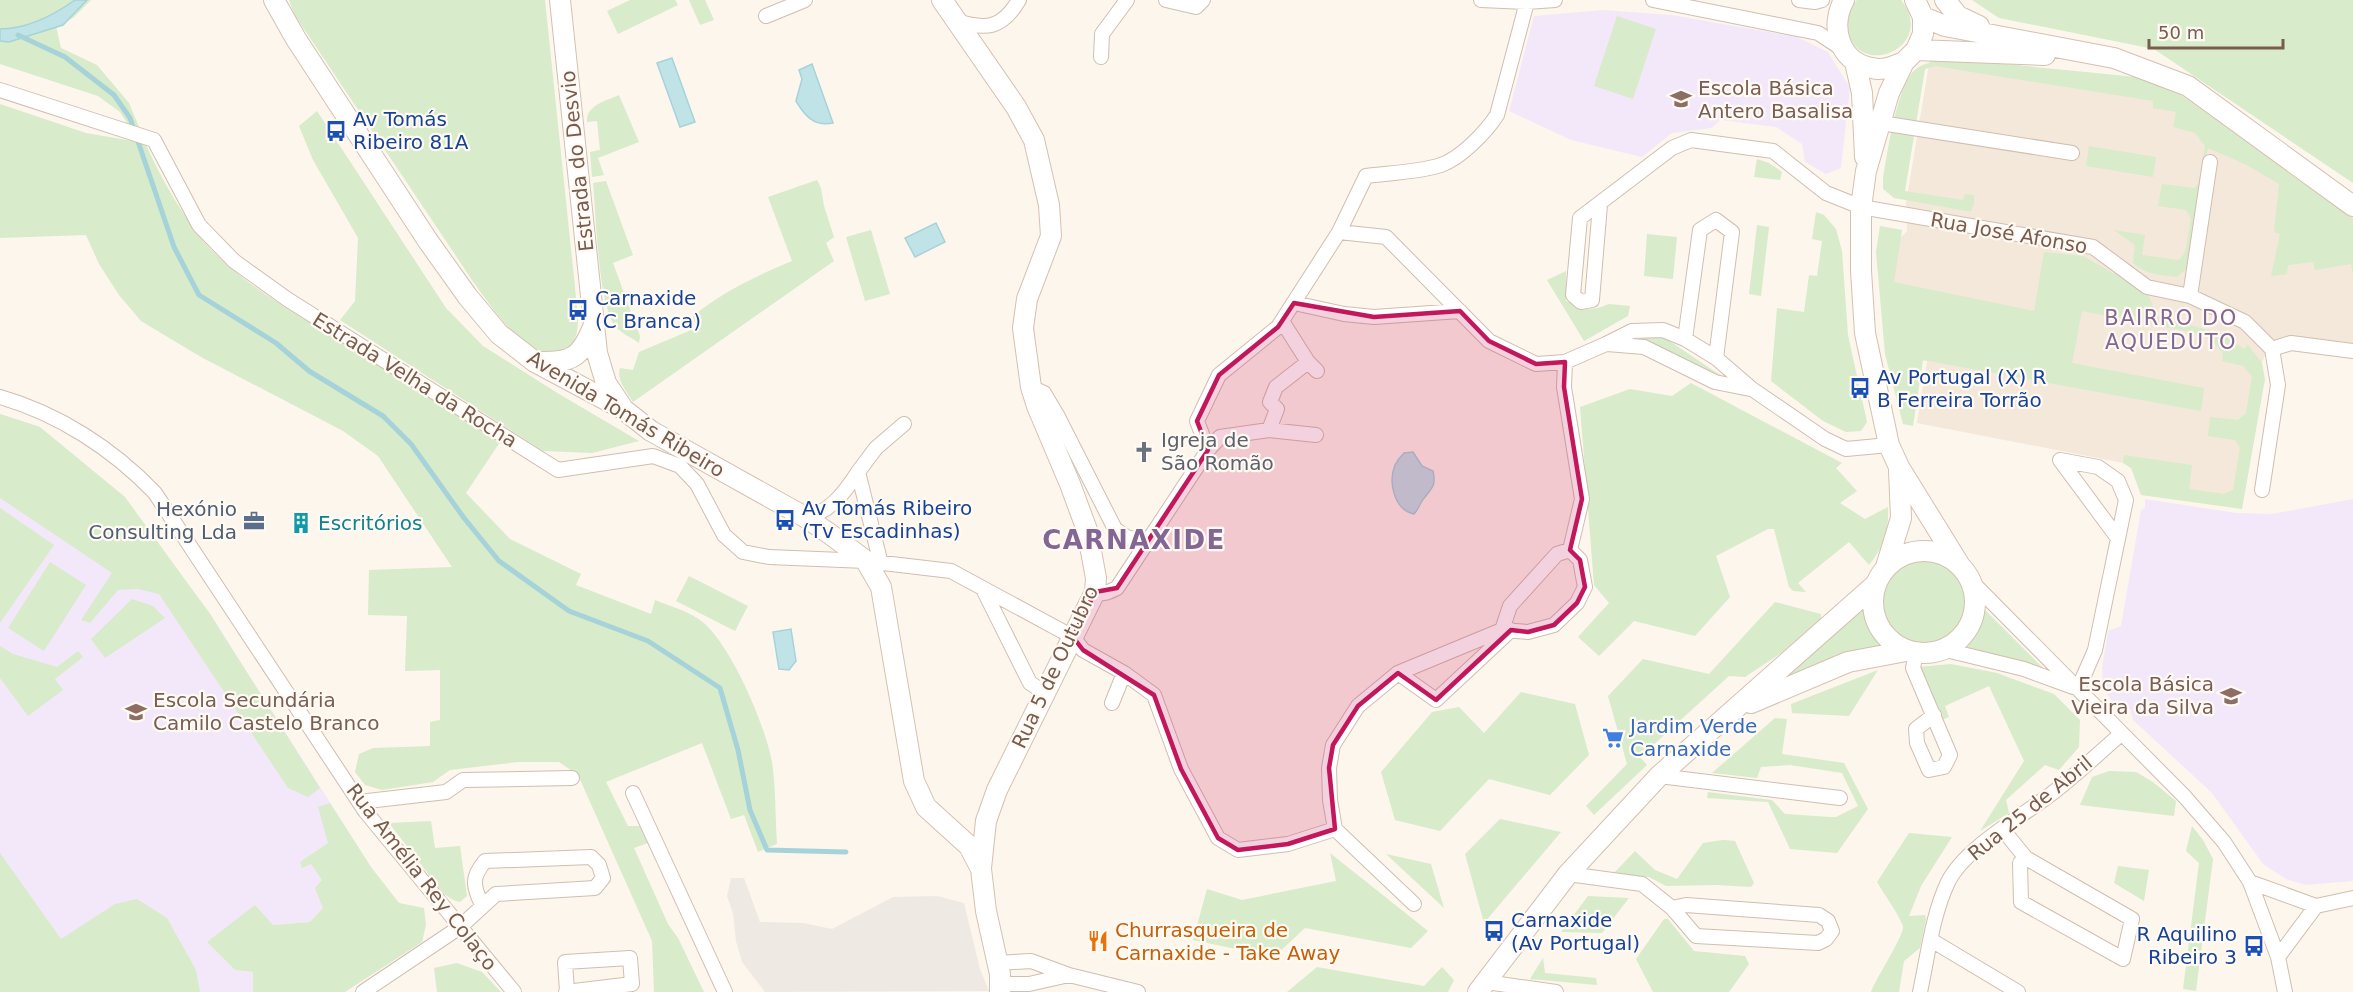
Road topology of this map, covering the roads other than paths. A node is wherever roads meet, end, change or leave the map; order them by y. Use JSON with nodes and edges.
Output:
{"nodes":[{"id":1,"x":274,"y":0,"type":"edge"},
{"id":2,"x":560,"y":0,"type":"edge"},
{"id":3,"x":805,"y":0,"type":"edge"},
{"id":4,"x":942,"y":0,"type":"edge"},
{"id":5,"x":1019,"y":0,"type":"edge"},
{"id":6,"x":1127,"y":0,"type":"edge"},
{"id":7,"x":1166,"y":0,"type":"edge"},
{"id":8,"x":1203,"y":0,"type":"edge"},
{"id":9,"x":1481,"y":0,"type":"edge"},
{"id":10,"x":1555,"y":0,"type":"edge"},
{"id":11,"x":1653,"y":0,"type":"edge"},
{"id":12,"x":1799,"y":0,"type":"edge"},
{"id":13,"x":1822,"y":0,"type":"edge"},
{"id":14,"x":1844,"y":0,"type":"edge"},
{"id":15,"x":1945,"y":0,"type":"edge"},
{"id":16,"x":1536,"y":1,"type":"edge"},
{"id":17,"x":1918,"y":4,"type":"edge"},
{"id":18,"x":766,"y":16,"type":"dead end"},
{"id":19,"x":955,"y":20,"type":"junction"},
{"id":20,"x":1997,"y":36,"type":"junction"},
{"id":21,"x":1849,"y":56,"type":"junction"},
{"id":22,"x":1910,"y":56,"type":"junction"},
{"id":23,"x":1101,"y":57,"type":"dead end"},
{"id":24,"x":2114,"y":58,"type":"junction"},
{"id":25,"x":0,"y":90,"type":"edge"},
{"id":26,"x":1881,"y":123,"type":"junction"},
{"id":27,"x":2072,"y":153,"type":"dead end"},
{"id":28,"x":2211,"y":162,"type":"dead end"},
{"id":29,"x":1866,"y":171,"type":"junction"},
{"id":30,"x":1600,"y":204,"type":"junction"},
{"id":31,"x":2353,"y":206,"type":"edge"},
{"id":32,"x":1861,"y":207,"type":"junction"},
{"id":33,"x":1339,"y":232,"type":"junction"},
{"id":34,"x":2190,"y":296,"type":"junction"},
{"id":35,"x":1294,"y":303,"type":"junction"},
{"id":36,"x":1460,"y":311,"type":"junction"},
{"id":37,"x":1282,"y":321,"type":"junction"},
{"id":38,"x":595,"y":322,"type":"junction"},
{"id":39,"x":1686,"y":339,"type":"junction"},
{"id":40,"x":1606,"y":344,"type":"junction"},
{"id":41,"x":2272,"y":349,"type":"junction"},
{"id":42,"x":2353,"y":351,"type":"edge"},
{"id":43,"x":1716,"y":358,"type":"junction"},
{"id":44,"x":535,"y":362,"type":"junction"},
{"id":45,"x":1565,"y":362,"type":"junction"},
{"id":46,"x":1031,"y":387,"type":"junction"},
{"id":47,"x":1752,"y":389,"type":"junction"},
{"id":48,"x":0,"y":397,"type":"edge"},
{"id":49,"x":623,"y":409,"type":"junction"},
{"id":50,"x":904,"y":424,"type":"dead end"},
{"id":51,"x":1269,"y":430,"type":"junction"},
{"id":52,"x":1316,"y":435,"type":"dead end"},
{"id":53,"x":1889,"y":445,"type":"junction"},
{"id":54,"x":1208,"y":450,"type":"junction"},
{"id":55,"x":1899,"y":467,"type":"junction"},
{"id":56,"x":858,"y":472,"type":"junction"},
{"id":57,"x":2262,"y":490,"type":"dead end"},
{"id":58,"x":805,"y":517,"type":"junction"},
{"id":59,"x":2117,"y":537,"type":"junction"},
{"id":60,"x":1149,"y":539,"type":"junction"},
{"id":61,"x":1570,"y":550,"type":"junction"},
{"id":62,"x":873,"y":562,"type":"junction"},
{"id":63,"x":1959,"y":564,"type":"junction"},
{"id":64,"x":1886,"y":567,"type":"junction"},
{"id":65,"x":1971,"y":581,"type":"junction"},
{"id":66,"x":1875,"y":584,"type":"junction"},
{"id":67,"x":983,"y":589,"type":"junction"},
{"id":68,"x":1095,"y":592,"type":"junction"},
{"id":69,"x":1507,"y":630,"type":"junction"},
{"id":70,"x":1073,"y":637,"type":"junction"},
{"id":71,"x":1946,"y":650,"type":"junction"},
{"id":72,"x":1911,"y":652,"type":"junction"},
{"id":73,"x":1124,"y":673,"type":"junction"},
{"id":74,"x":1398,"y":673,"type":"junction"},
{"id":75,"x":2078,"y":689,"type":"junction"},
{"id":76,"x":1044,"y":692,"type":"junction"},
{"id":77,"x":1112,"y":703,"type":"dead end"},
{"id":78,"x":1737,"y":709,"type":"junction"},
{"id":79,"x":1934,"y":715,"type":"dead end"},
{"id":80,"x":2121,"y":734,"type":"junction"},
{"id":81,"x":1659,"y":776,"type":"junction"},
{"id":82,"x":572,"y":778,"type":"dead end"},
{"id":83,"x":633,"y":793,"type":"dead end"},
{"id":84,"x":1840,"y":798,"type":"dead end"},
{"id":85,"x":359,"y":802,"type":"junction"},
{"id":86,"x":990,"y":810,"type":"junction"},
{"id":87,"x":938,"y":819,"type":"junction"},
{"id":88,"x":1335,"y":829,"type":"junction"},
{"id":89,"x":2003,"y":830,"type":"junction"},
{"id":90,"x":2026,"y":858,"type":"junction"},
{"id":91,"x":981,"y":869,"type":"junction"},
{"id":92,"x":1568,"y":874,"type":"junction"},
{"id":93,"x":2250,"y":882,"type":"junction"},
{"id":94,"x":2353,"y":898,"type":"edge"},
{"id":95,"x":1414,"y":904,"type":"dead end"},
{"id":96,"x":482,"y":905,"type":"junction"},
{"id":97,"x":2316,"y":906,"type":"junction"},
{"id":98,"x":1672,"y":908,"type":"junction"},
{"id":99,"x":460,"y":927,"type":"junction"},
{"id":100,"x":1931,"y":940,"type":"junction"},
{"id":101,"x":2278,"y":957,"type":"junction"},
{"id":102,"x":998,"y":963,"type":"junction"},
{"id":103,"x":1069,"y":975,"type":"junction"},
{"id":104,"x":1482,"y":987,"type":"edge"},
{"id":105,"x":1000,"y":988,"type":"edge"},
{"id":106,"x":566,"y":991,"type":"edge"},
{"id":107,"x":363,"y":992,"type":"edge"},
{"id":108,"x":514,"y":992,"type":"edge"},
{"id":109,"x":725,"y":992,"type":"edge"},
{"id":110,"x":1138,"y":992,"type":"edge"},
{"id":111,"x":1556,"y":992,"type":"edge"},
{"id":112,"x":1920,"y":992,"type":"edge"},
{"id":113,"x":2019,"y":992,"type":"edge"},
{"id":114,"x":2285,"y":992,"type":"edge"}],
"edges":[{"from":1,"to":44,"type":"street","name":"Avenida Tomás Ribeiro"},
{"from":2,"to":38,"type":"street","name":"Estrada do Desvio"},
{"from":3,"to":18,"type":"street"},
{"from":4,"to":19,"type":"street","name":"Rua 5 de Outubro"},
{"from":5,"to":19,"type":"street"},
{"from":6,"to":23,"type":"street"},
{"from":7,"to":8,"type":"street"},
{"from":9,"to":16,"type":"street"},
{"from":10,"to":16,"type":"street"},
{"from":11,"to":21,"type":"street"},
{"from":12,"to":13,"type":"street"},
{"from":14,"to":21,"type":"street"},
{"from":15,"to":20,"type":"street"},
{"from":16,"to":33,"type":"street"},
{"from":17,"to":20,"type":"street"},
{"from":17,"to":22,"type":"street"},
{"from":19,"to":46,"type":"street","name":"Rua 5 de Outubro"},
{"from":20,"to":24,"type":"street"},
{"from":21,"to":22,"type":"street"},
{"from":21,"to":29,"type":"street"},
{"from":22,"to":24,"type":"street"},
{"from":22,"to":26,"type":"street"},
{"from":24,"to":31,"type":"street"},
{"from":25,"to":62,"type":"street","name":"Estrada Velha da Rocha"},
{"from":26,"to":27,"type":"street"},
{"from":26,"to":29,"type":"street"},
{"from":28,"to":34,"type":"street"},
{"from":29,"to":32,"type":"street"},
{"from":30,"to":30,"type":"street","name":"Rua José Afonso"},
{"from":30,"to":32,"type":"street","name":"Rua José Afonso"},
{"from":32,"to":34,"type":"street","name":"Rua José Afonso"},
{"from":32,"to":53,"type":"street"},
{"from":33,"to":35,"type":"street"},
{"from":33,"to":36,"type":"street"},
{"from":34,"to":41,"type":"street","name":"Rua José Afonso"},
{"from":35,"to":36,"type":"street"},
{"from":35,"to":37,"type":"street"},
{"from":36,"to":45,"type":"street"},
{"from":37,"to":51,"type":"street"},
{"from":37,"to":54,"type":"street"},
{"from":38,"to":44,"type":"street","name":"Estrada do Desvio"},
{"from":38,"to":49,"type":"street","name":"Estrada do Desvio"},
{"from":39,"to":40,"type":"street"},
{"from":39,"to":43,"type":"street"},
{"from":39,"to":43,"type":"street"},
{"from":40,"to":45,"type":"street"},
{"from":40,"to":47,"type":"street"},
{"from":41,"to":42,"type":"street"},
{"from":41,"to":57,"type":"street"},
{"from":43,"to":47,"type":"street"},
{"from":44,"to":49,"type":"street","name":"Avenida Tomás Ribeiro"},
{"from":45,"to":61,"type":"street"},
{"from":46,"to":60,"type":"street"},
{"from":46,"to":68,"type":"street","name":"Rua 5 de Outubro"},
{"from":47,"to":53,"type":"street"},
{"from":48,"to":85,"type":"street","name":"Rua Amélia Rey Colaço"},
{"from":49,"to":58,"type":"street","name":"Avenida Tomás Ribeiro"},
{"from":50,"to":56,"type":"street"},
{"from":51,"to":52,"type":"street"},
{"from":51,"to":54,"type":"street"},
{"from":53,"to":55,"type":"street"},
{"from":54,"to":60,"type":"street"},
{"from":55,"to":63,"type":"street"},
{"from":55,"to":64,"type":"street"},
{"from":56,"to":58,"type":"street"},
{"from":56,"to":62,"type":"street"},
{"from":58,"to":62,"type":"street","name":"Avenida Tomás Ribeiro"},
{"from":59,"to":59,"type":"street"},
{"from":59,"to":75,"type":"street"},
{"from":60,"to":68,"type":"street"},
{"from":61,"to":69,"type":"street"},
{"from":61,"to":69,"type":"street"},
{"from":62,"to":67,"type":"street","name":"Estrada Velha da Rocha"},
{"from":62,"to":87,"type":"street","name":"Avenida Tomás Ribeiro"},
{"from":63,"to":64,"type":"street"},
{"from":63,"to":65,"type":"street"},
{"from":64,"to":66,"type":"street"},
{"from":65,"to":71,"type":"street"},
{"from":65,"to":75,"type":"street"},
{"from":66,"to":72,"type":"street"},
{"from":66,"to":78,"type":"street"},
{"from":67,"to":70,"type":"street","name":"Estrada Velha da Rocha"},
{"from":67,"to":76,"type":"street"},
{"from":68,"to":70,"type":"street","name":"Rua 5 de Outubro"},
{"from":69,"to":74,"type":"street"},
{"from":69,"to":74,"type":"street"},
{"from":70,"to":73,"type":"street","name":"Estrada Velha da Rocha"},
{"from":70,"to":76,"type":"street","name":"Rua 5 de Outubro"},
{"from":71,"to":72,"type":"street"},
{"from":71,"to":75,"type":"street"},
{"from":72,"to":78,"type":"street"},
{"from":72,"to":79,"type":"street"},
{"from":73,"to":77,"type":"street"},
{"from":73,"to":88,"type":"street","name":"Estrada Velha da Rocha"},
{"from":74,"to":88,"type":"street"},
{"from":75,"to":80,"type":"street"},
{"from":76,"to":86,"type":"street","name":"Rua 5 de Outubro"},
{"from":78,"to":81,"type":"street"},
{"from":80,"to":89,"type":"street","name":"Rua 25 de Abril"},
{"from":80,"to":93,"type":"street"},
{"from":81,"to":84,"type":"street"},
{"from":81,"to":92,"type":"street"},
{"from":82,"to":85,"type":"street"},
{"from":83,"to":109,"type":"street"},
{"from":85,"to":99,"type":"street","name":"Rua Amélia Rey Colaço"},
{"from":86,"to":87,"type":"street"},
{"from":86,"to":91,"type":"street","name":"Rua 5 de Outubro"},
{"from":87,"to":91,"type":"street","name":"Avenida Tomás Ribeiro"},
{"from":88,"to":95,"type":"street"},
{"from":89,"to":90,"type":"street"},
{"from":89,"to":100,"type":"street","name":"Rua 25 de Abril"},
{"from":90,"to":90,"type":"street"},
{"from":91,"to":102,"type":"street","name":"Avenida Tomás Ribeiro"},
{"from":92,"to":98,"type":"street"},
{"from":92,"to":104,"type":"street"},
{"from":93,"to":97,"type":"street"},
{"from":93,"to":101,"type":"street"},
{"from":94,"to":97,"type":"street"},
{"from":96,"to":96,"type":"street"},
{"from":96,"to":99,"type":"street"},
{"from":97,"to":101,"type":"street"},
{"from":98,"to":98,"type":"street"},
{"from":99,"to":107,"type":"street"},
{"from":99,"to":108,"type":"street","name":"Rua Amélia Rey Colaço"},
{"from":100,"to":112,"type":"street","name":"Rua 25 de Abril"},
{"from":100,"to":113,"type":"street"},
{"from":101,"to":114,"type":"street"},
{"from":102,"to":103,"type":"street"},
{"from":102,"to":105,"type":"street","name":"Avenida Tomás Ribeiro"},
{"from":103,"to":105,"type":"street"},
{"from":103,"to":110,"type":"street"},
{"from":104,"to":111,"type":"street"},
{"from":106,"to":106,"type":"street"}]}
